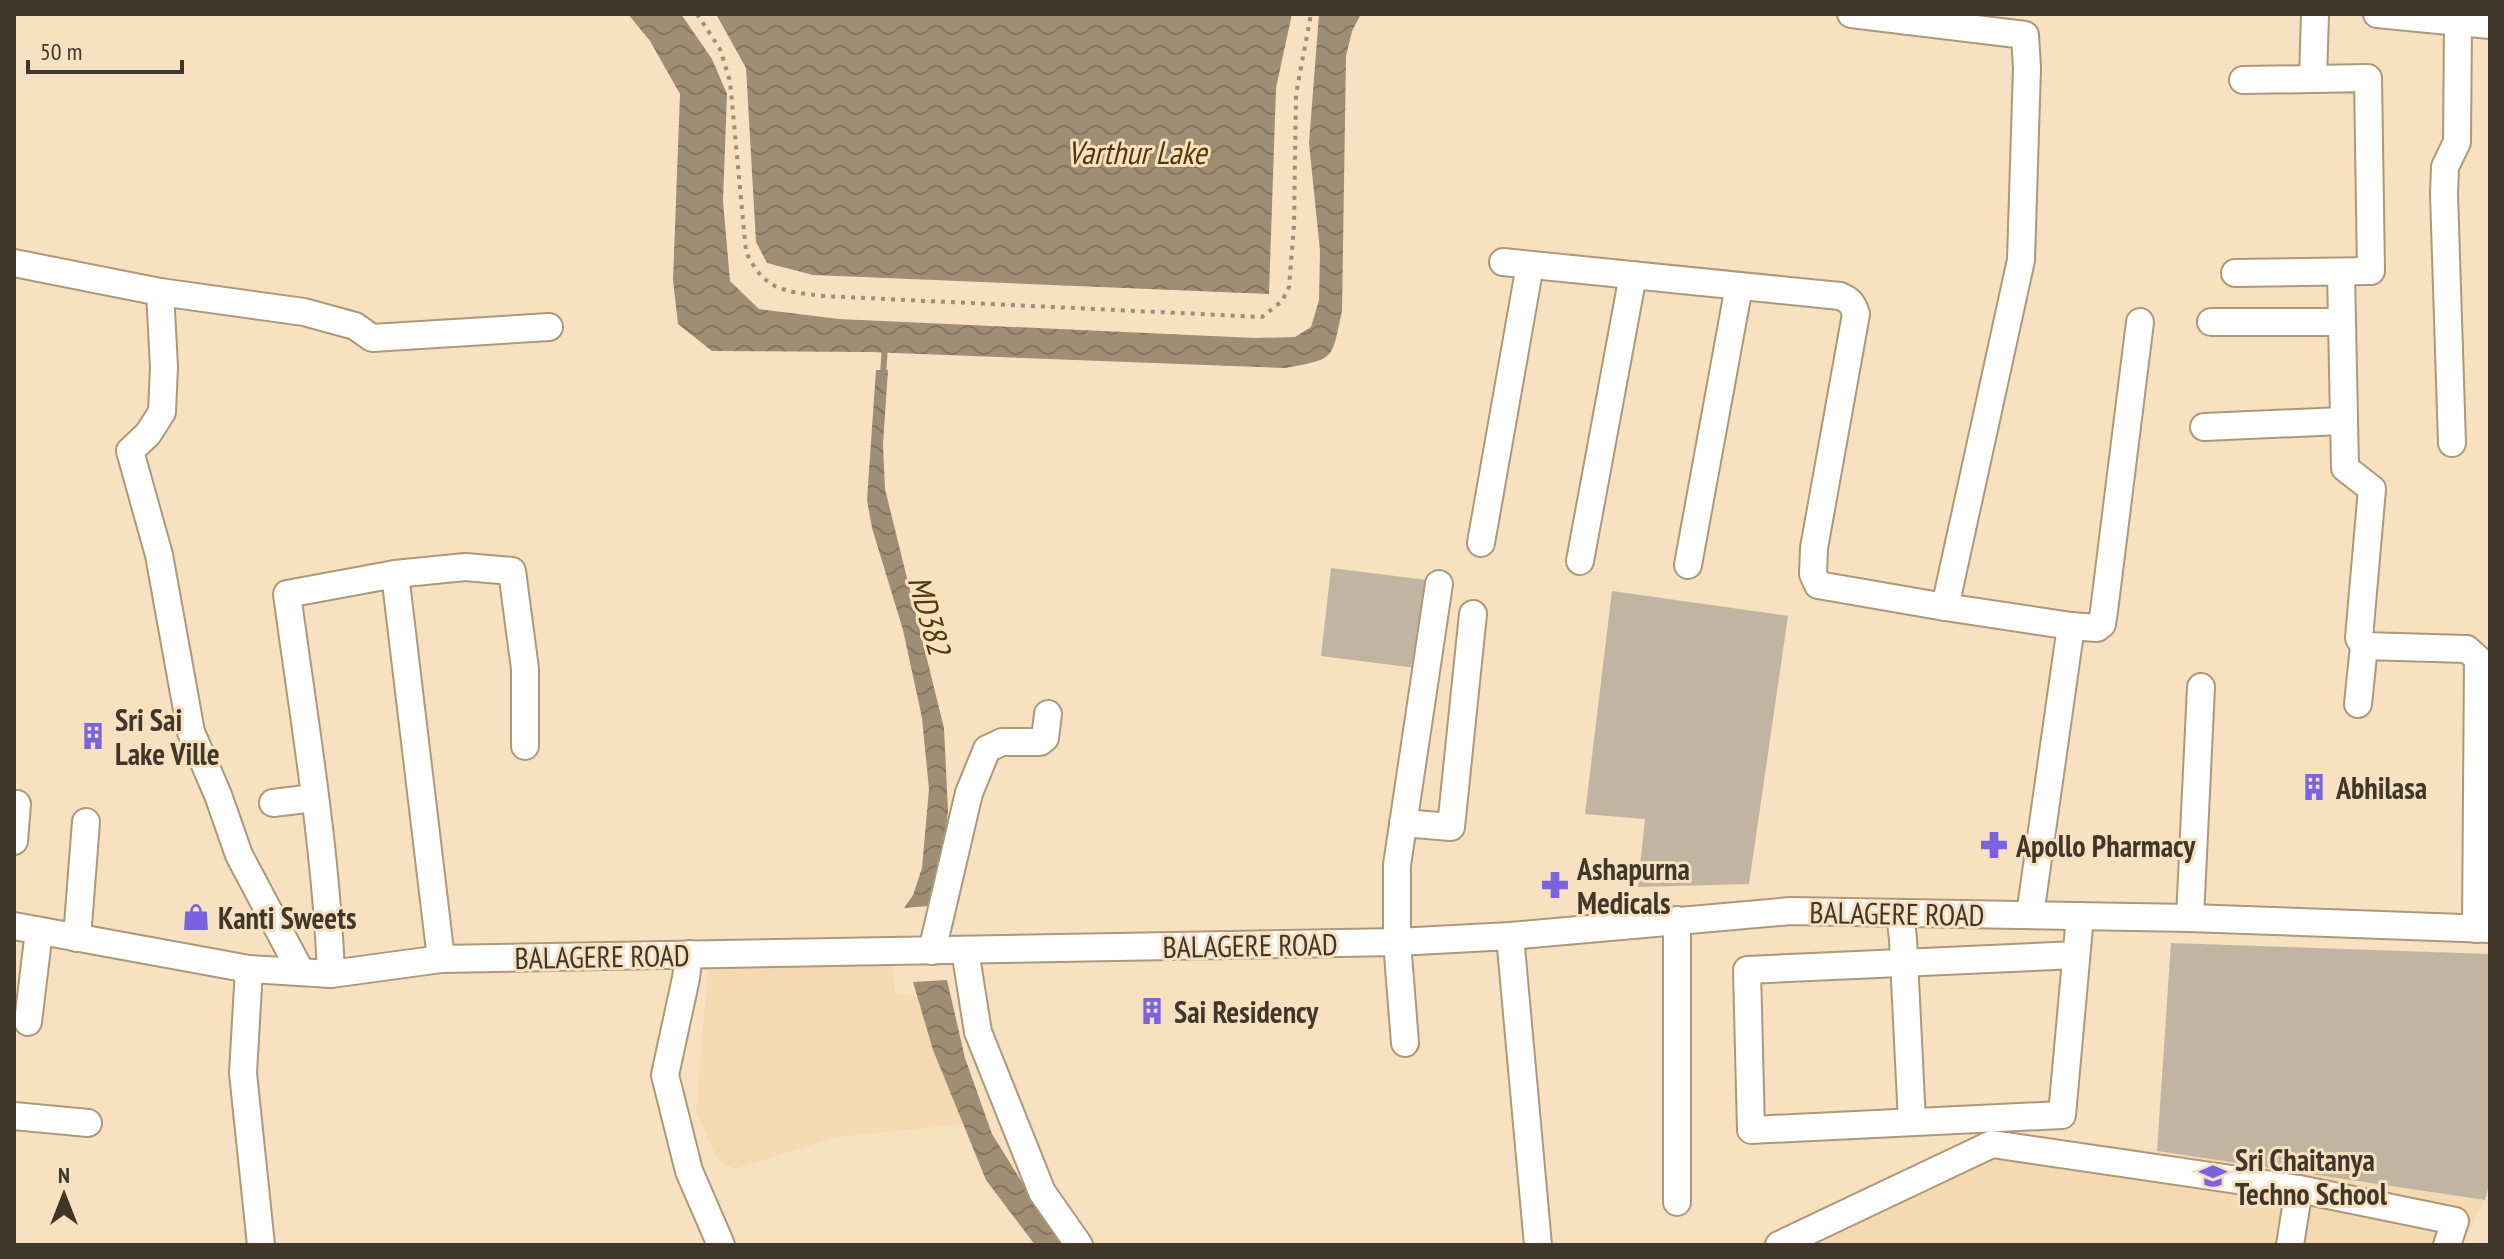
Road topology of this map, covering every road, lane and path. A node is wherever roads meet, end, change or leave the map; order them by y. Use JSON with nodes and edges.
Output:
{"nodes":[{"id":1,"x":697,"y":14,"type":"edge"},
{"id":2,"x":1311,"y":14,"type":"edge"},
{"id":3,"x":1851,"y":14,"type":"edge"},
{"id":4,"x":2315,"y":14,"type":"edge"},
{"id":5,"x":2377,"y":14,"type":"edge"},
{"id":6,"x":2458,"y":23,"type":"junction"},
{"id":7,"x":2490,"y":25,"type":"edge"},
{"id":8,"x":2313,"y":79,"type":"junction"},
{"id":9,"x":2243,"y":80,"type":"dead end"},
{"id":10,"x":1503,"y":262,"type":"dead end"},
{"id":11,"x":14,"y":263,"type":"edge"},
{"id":12,"x":1530,"y":265,"type":"junction"},
{"id":13,"x":2341,"y":272,"type":"junction"},
{"id":14,"x":2235,"y":273,"type":"dead end"},
{"id":15,"x":1633,"y":275,"type":"junction"},
{"id":16,"x":1739,"y":286,"type":"junction"},
{"id":17,"x":160,"y":292,"type":"junction"},
{"id":18,"x":2140,"y":322,"type":"dead end"},
{"id":19,"x":2211,"y":322,"type":"dead end"},
{"id":20,"x":2341,"y":322,"type":"junction"},
{"id":21,"x":549,"y":327,"type":"dead end"},
{"id":22,"x":2342,"y":421,"type":"junction"},
{"id":23,"x":2204,"y":427,"type":"dead end"},
{"id":24,"x":2452,"y":443,"type":"dead end"},
{"id":25,"x":1481,"y":543,"type":"dead end"},
{"id":26,"x":1580,"y":561,"type":"dead end"},
{"id":27,"x":1688,"y":565,"type":"dead end"},
{"id":28,"x":395,"y":574,"type":"junction"},
{"id":29,"x":1439,"y":584,"type":"dead end"},
{"id":30,"x":1945,"y":607,"type":"junction"},
{"id":31,"x":1473,"y":614,"type":"dead end"},
{"id":32,"x":2071,"y":626,"type":"junction"},
{"id":33,"x":2364,"y":646,"type":"junction"},
{"id":34,"x":2201,"y":687,"type":"dead end"},
{"id":35,"x":2484,"y":698,"type":"edge"},
{"id":36,"x":2358,"y":704,"type":"dead end"},
{"id":37,"x":1048,"y":714,"type":"dead end"},
{"id":38,"x":525,"y":746,"type":"dead end"},
{"id":39,"x":314,"y":798,"type":"junction"},
{"id":40,"x":273,"y":803,"type":"dead end"},
{"id":41,"x":17,"y":804,"type":"dead end"},
{"id":42,"x":86,"y":822,"type":"dead end"},
{"id":43,"x":1403,"y":823,"type":"junction"},
{"id":44,"x":14,"y":841,"type":"edge"},
{"id":45,"x":1900,"y":913,"type":"junction"},
{"id":46,"x":2030,"y":915,"type":"junction"},
{"id":47,"x":2080,"y":916,"type":"junction"},
{"id":48,"x":2190,"y":918,"type":"junction"},
{"id":49,"x":1677,"y":920,"type":"junction"},
{"id":50,"x":27,"y":929,"type":"edge"},
{"id":51,"x":2483,"y":929,"type":"edge"},
{"id":52,"x":1510,"y":936,"type":"junction"},
{"id":53,"x":77,"y":938,"type":"junction"},
{"id":54,"x":1397,"y":942,"type":"junction"},
{"id":55,"x":965,"y":950,"type":"junction"},
{"id":56,"x":932,"y":951,"type":"junction"},
{"id":57,"x":689,"y":954,"type":"junction"},
{"id":58,"x":2076,"y":955,"type":"junction"},
{"id":59,"x":441,"y":959,"type":"junction"},
{"id":60,"x":1905,"y":964,"type":"junction"},
{"id":61,"x":249,"y":969,"type":"junction"},
{"id":62,"x":301,"y":972,"type":"junction"},
{"id":63,"x":331,"y":974,"type":"junction"},
{"id":64,"x":28,"y":1022,"type":"dead end"},
{"id":65,"x":1405,"y":1043,"type":"dead end"},
{"id":66,"x":14,"y":1116,"type":"edge"},
{"id":67,"x":1912,"y":1122,"type":"junction"},
{"id":68,"x":88,"y":1123,"type":"dead end"},
{"id":69,"x":2299,"y":1189,"type":"junction"},
{"id":70,"x":1677,"y":1202,"type":"dead end"},
{"id":71,"x":1073,"y":1243,"type":"edge"},
{"id":72,"x":261,"y":1245,"type":"edge"},
{"id":73,"x":721,"y":1245,"type":"edge"},
{"id":74,"x":1538,"y":1245,"type":"edge"},
{"id":75,"x":1779,"y":1245,"type":"edge"},
{"id":76,"x":2290,"y":1245,"type":"edge"},
{"id":77,"x":2447,"y":1245,"type":"edge"}],
"edges":[{"from":1,"to":2,"type":"path"},
{"from":3,"to":30,"type":"street"},
{"from":4,"to":8,"type":"street"},
{"from":5,"to":6,"type":"street"},
{"from":6,"to":7,"type":"street"},
{"from":6,"to":24,"type":"street"},
{"from":8,"to":9,"type":"street"},
{"from":8,"to":13,"type":"street"},
{"from":10,"to":12,"type":"street"},
{"from":11,"to":17,"type":"street"},
{"from":12,"to":15,"type":"street"},
{"from":12,"to":25,"type":"street"},
{"from":13,"to":14,"type":"street"},
{"from":13,"to":20,"type":"street"},
{"from":15,"to":16,"type":"street"},
{"from":15,"to":26,"type":"street"},
{"from":16,"to":27,"type":"street"},
{"from":16,"to":30,"type":"street"},
{"from":17,"to":21,"type":"street"},
{"from":17,"to":62,"type":"street"},
{"from":18,"to":32,"type":"street"},
{"from":19,"to":20,"type":"street"},
{"from":20,"to":22,"type":"street"},
{"from":22,"to":23,"type":"street"},
{"from":22,"to":33,"type":"street"},
{"from":28,"to":38,"type":"street"},
{"from":28,"to":39,"type":"street"},
{"from":28,"to":59,"type":"street"},
{"from":29,"to":43,"type":"street"},
{"from":30,"to":32,"type":"street"},
{"from":31,"to":43,"type":"street"},
{"from":32,"to":46,"type":"street"},
{"from":33,"to":35,"type":"street"},
{"from":33,"to":36,"type":"street"},
{"from":34,"to":48,"type":"street"},
{"from":35,"to":51,"type":"street"},
{"from":37,"to":56,"type":"street"},
{"from":39,"to":40,"type":"street"},
{"from":39,"to":63,"type":"street"},
{"from":41,"to":44,"type":"street"},
{"from":42,"to":53,"type":"street"},
{"from":43,"to":54,"type":"street"},
{"from":45,"to":46,"type":"street","name":"BALAGERE ROAD"},
{"from":45,"to":49,"type":"street","name":"BALAGERE ROAD"},
{"from":45,"to":60,"type":"street"},
{"from":46,"to":47,"type":"street","name":"BALAGERE ROAD"},
{"from":47,"to":48,"type":"street","name":"BALAGERE ROAD"},
{"from":47,"to":58,"type":"street"},
{"from":48,"to":51,"type":"street","name":"BALAGERE ROAD"},
{"from":49,"to":52,"type":"street","name":"BALAGERE ROAD"},
{"from":49,"to":70,"type":"street"},
{"from":50,"to":53,"type":"street","name":"BALAGERE ROAD"},
{"from":50,"to":64,"type":"street"},
{"from":52,"to":54,"type":"street","name":"BALAGERE ROAD"},
{"from":52,"to":74,"type":"street"},
{"from":53,"to":61,"type":"street","name":"BALAGERE ROAD"},
{"from":54,"to":55,"type":"street","name":"BALAGERE ROAD"},
{"from":54,"to":65,"type":"street"},
{"from":55,"to":56,"type":"street","name":"BALAGERE ROAD"},
{"from":55,"to":71,"type":"street"},
{"from":56,"to":57,"type":"street","name":"BALAGERE ROAD"},
{"from":57,"to":59,"type":"street","name":"BALAGERE ROAD"},
{"from":57,"to":73,"type":"street"},
{"from":58,"to":60,"type":"street"},
{"from":58,"to":67,"type":"street"},
{"from":59,"to":63,"type":"street","name":"BALAGERE ROAD"},
{"from":60,"to":67,"type":"street"},
{"from":60,"to":67,"type":"street"},
{"from":61,"to":62,"type":"street","name":"BALAGERE ROAD"},
{"from":61,"to":72,"type":"street"},
{"from":62,"to":63,"type":"street","name":"BALAGERE ROAD"},
{"from":66,"to":68,"type":"street"},
{"from":69,"to":75,"type":"street"},
{"from":69,"to":76,"type":"street"},
{"from":69,"to":77,"type":"street"}]}
